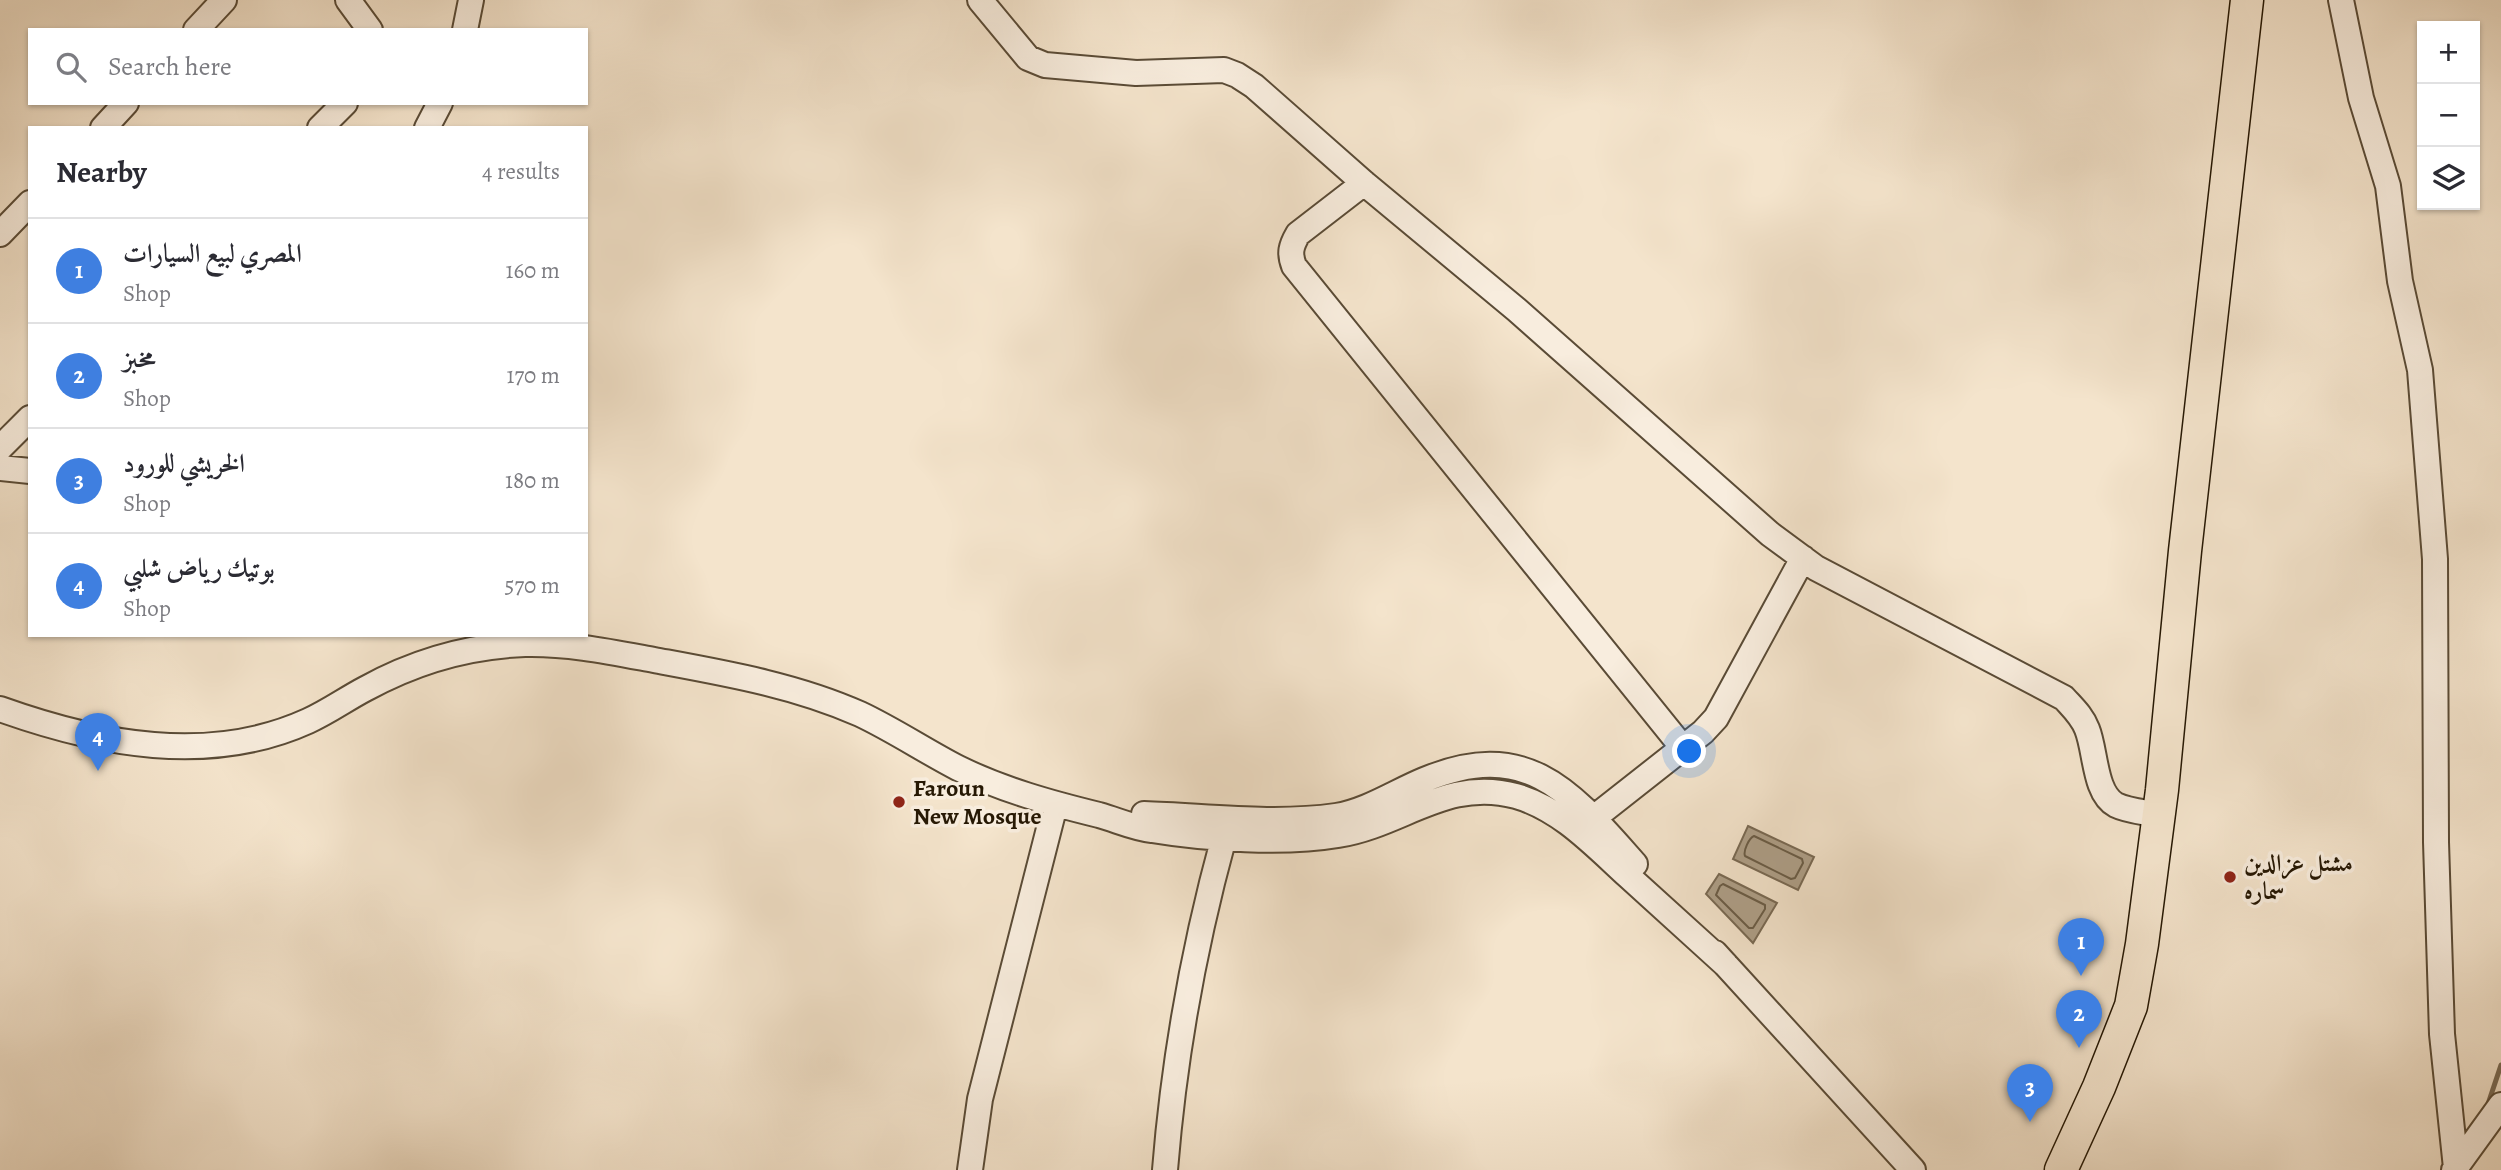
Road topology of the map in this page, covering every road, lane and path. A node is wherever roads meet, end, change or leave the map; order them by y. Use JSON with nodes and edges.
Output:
{"nodes":[{"id":1,"x":224,"y":0,"type":"edge"},
{"id":2,"x":348,"y":0,"type":"edge"},
{"id":3,"x":471,"y":0,"type":"edge"},
{"id":4,"x":980,"y":0,"type":"edge"},
{"id":5,"x":2247,"y":0,"type":"edge"},
{"id":6,"x":2341,"y":0,"type":"edge"},
{"id":7,"x":198,"y":28,"type":"edge"},
{"id":8,"x":369,"y":28,"type":"edge"},
{"id":9,"x":465,"y":28,"type":"edge"},
{"id":10,"x":124,"y":105,"type":"edge"},
{"id":11,"x":343,"y":105,"type":"edge"},
{"id":12,"x":439,"y":105,"type":"edge"},
{"id":13,"x":105,"y":126,"type":"edge"},
{"id":14,"x":322,"y":126,"type":"edge"},
{"id":15,"x":428,"y":126,"type":"edge"},
{"id":16,"x":1364,"y":183,"type":"junction"},
{"id":17,"x":28,"y":205,"type":"edge"},
{"id":18,"x":0,"y":234,"type":"edge"},
{"id":19,"x":28,"y":420,"type":"edge"},
{"id":20,"x":0,"y":448,"type":"edge"},
{"id":21,"x":0,"y":468,"type":"edge"},
{"id":22,"x":28,"y":471,"type":"edge"},
{"id":23,"x":1803,"y":558,"type":"junction"},
{"id":24,"x":0,"y":709,"type":"edge"},
{"id":25,"x":1683,"y":748,"type":"junction"},
{"id":26,"x":1055,"y":805,"type":"junction"},
{"id":27,"x":1098,"y":815,"type":"junction"},
{"id":28,"x":2159,"y":815,"type":"junction"},
{"id":29,"x":1585,"y":824,"type":"junction"},
{"id":30,"x":1224,"y":837,"type":"junction"},
{"id":31,"x":2501,"y":1105,"type":"edge"},
{"id":32,"x":1886,"y":1142,"type":"junction"},
{"id":33,"x":2061,"y":1168,"type":"edge"},
{"id":34,"x":2455,"y":1169,"type":"edge"},
{"id":35,"x":970,"y":1170,"type":"edge"},
{"id":36,"x":1165,"y":1170,"type":"edge"},
{"id":37,"x":1905,"y":1170,"type":"edge"},
{"id":38,"x":1913,"y":1170,"type":"edge"}],
"edges":[{"from":1,"to":7,"type":"street"},
{"from":2,"to":8,"type":"street"},
{"from":3,"to":9,"type":"street"},
{"from":4,"to":16,"type":"street"},
{"from":5,"to":28,"type":"main road"},
{"from":6,"to":34,"type":"street"},
{"from":10,"to":13,"type":"street"},
{"from":11,"to":14,"type":"street"},
{"from":12,"to":15,"type":"street"},
{"from":16,"to":23,"type":"street"},
{"from":16,"to":25,"type":"street"},
{"from":17,"to":18,"type":"street"},
{"from":19,"to":20,"type":"street"},
{"from":21,"to":22,"type":"street"},
{"from":23,"to":25,"type":"street"},
{"from":23,"to":28,"type":"street"},
{"from":24,"to":26,"type":"street"},
{"from":25,"to":29,"type":"street"},
{"from":26,"to":27,"type":"street"},
{"from":26,"to":35,"type":"street"},
{"from":27,"to":29,"type":"street"},
{"from":27,"to":30,"type":"street"},
{"from":28,"to":33,"type":"main road"},
{"from":29,"to":30,"type":"street"},
{"from":29,"to":32,"type":"street"},
{"from":30,"to":36,"type":"street"},
{"from":31,"to":34,"type":"street"},
{"from":32,"to":37,"type":"street"},
{"from":32,"to":38,"type":"street"}]}
